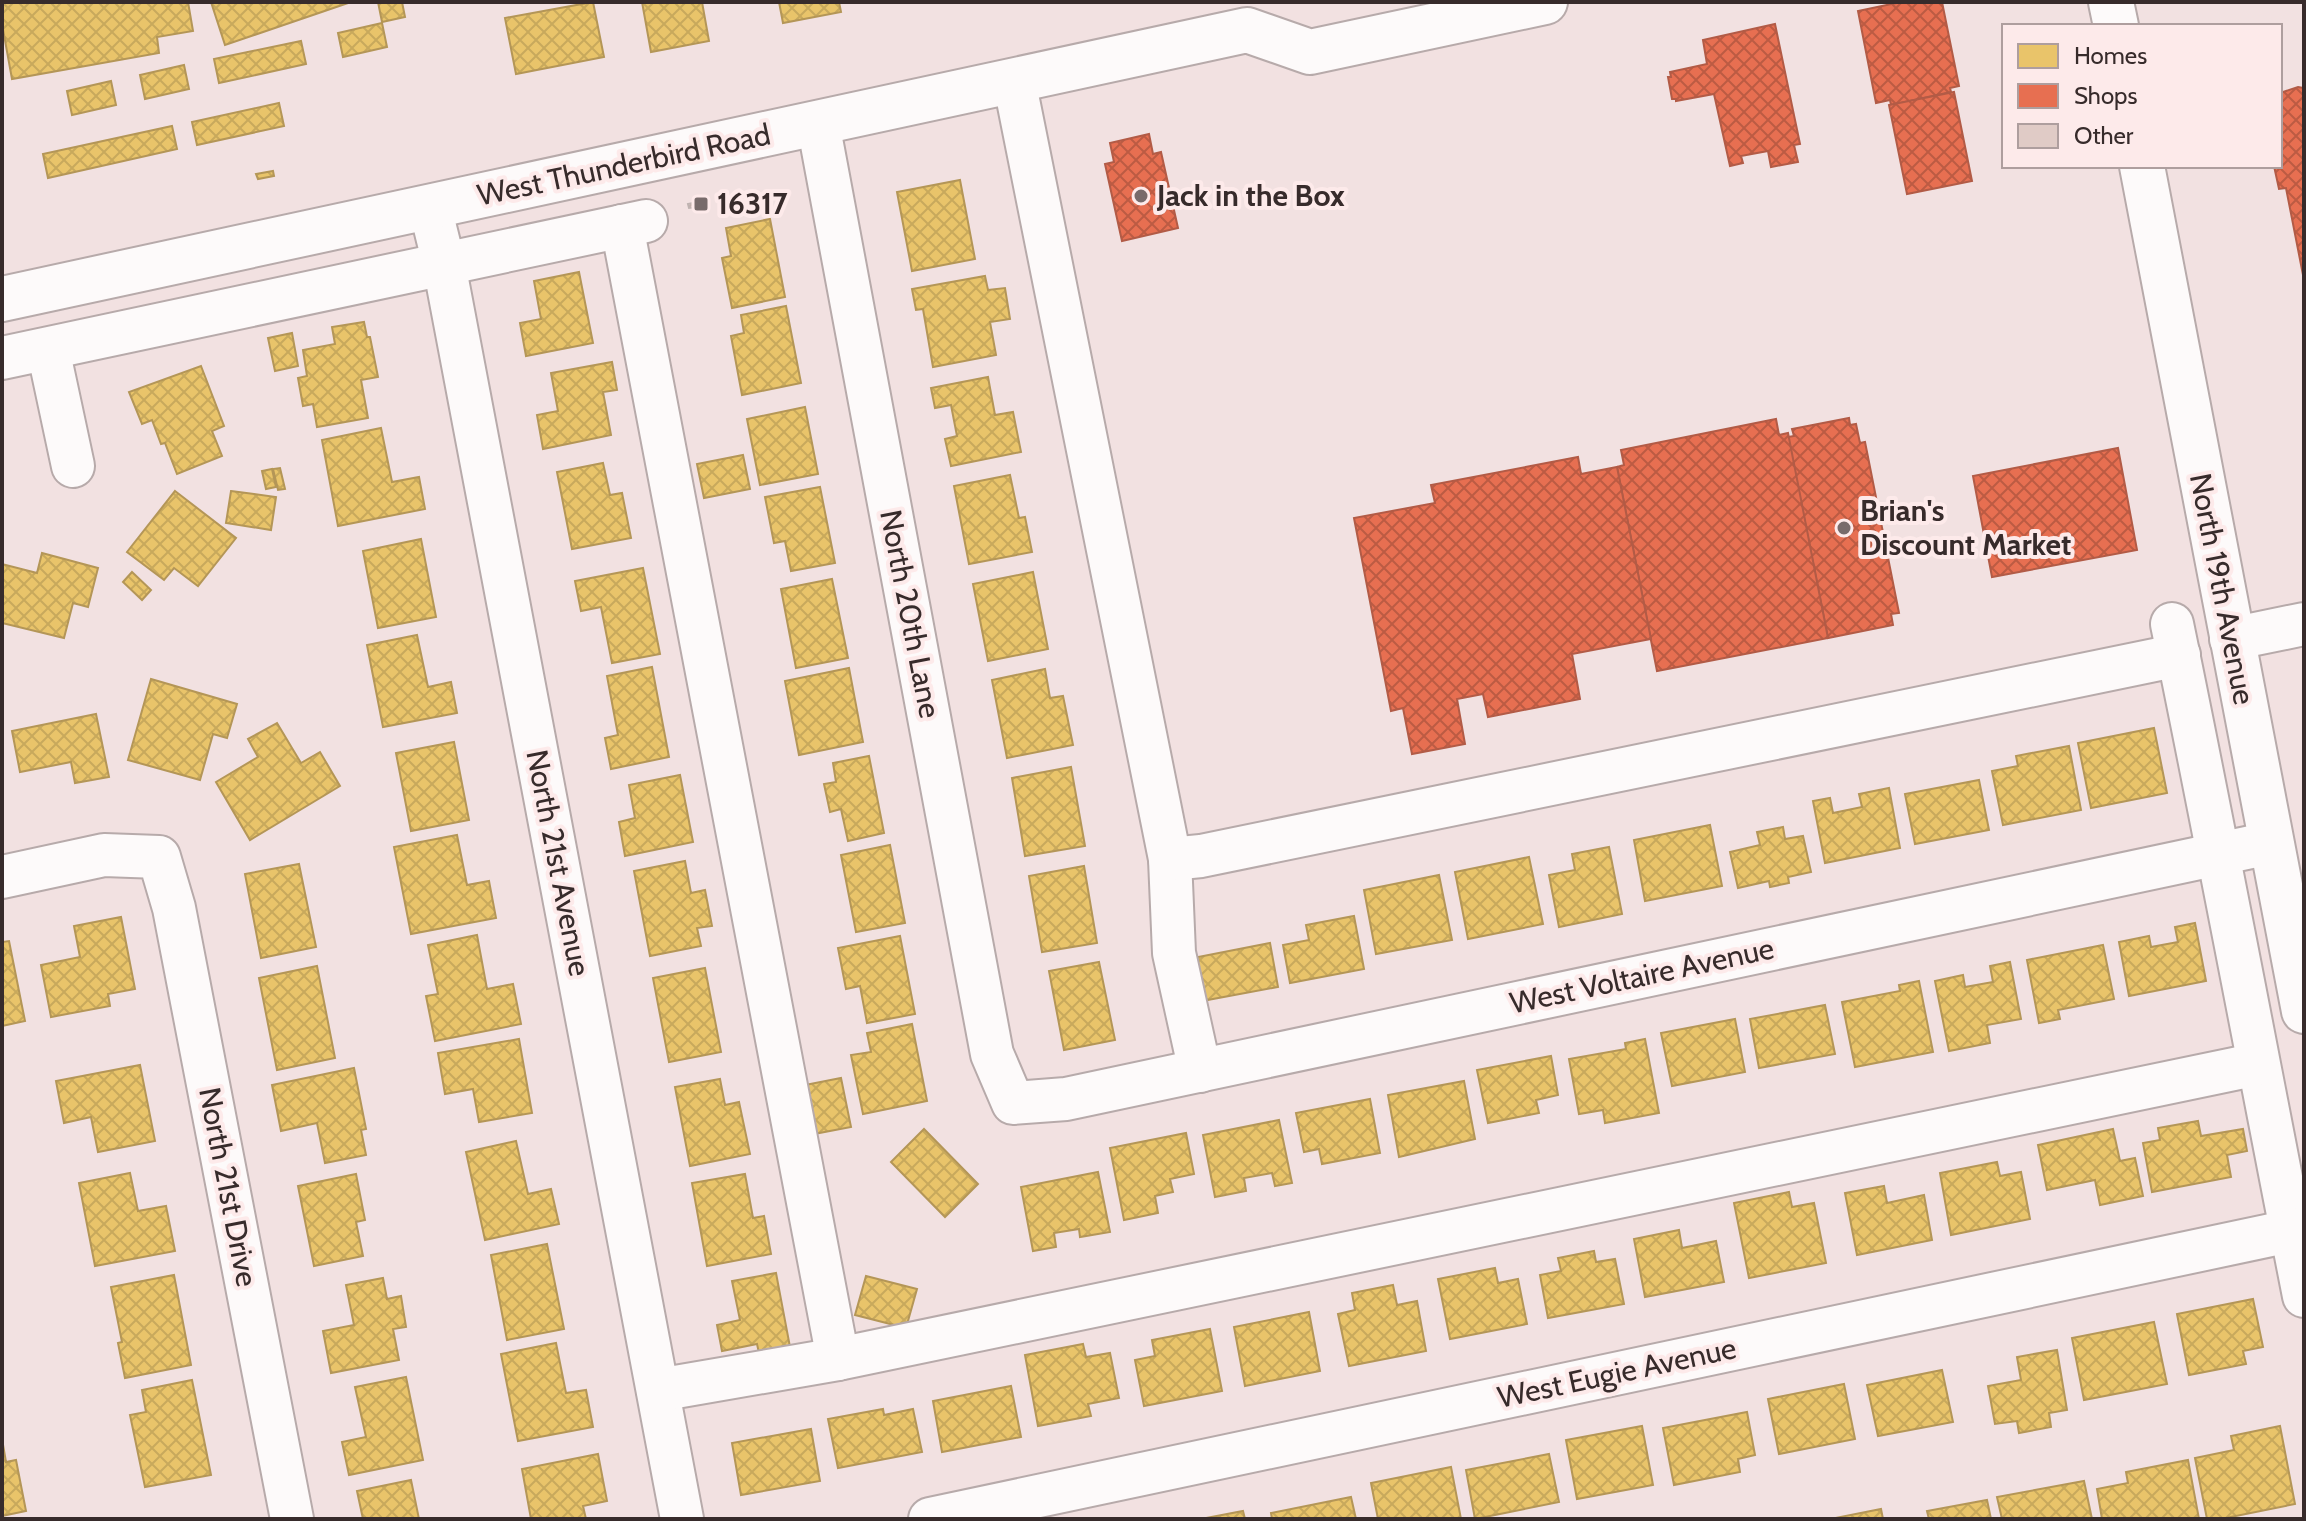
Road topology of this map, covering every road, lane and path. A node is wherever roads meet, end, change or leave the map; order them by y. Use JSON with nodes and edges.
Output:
{"nodes":[{"id":1,"x":1545,"y":2,"type":"edge"},
{"id":2,"x":2111,"y":2,"type":"edge"},
{"id":3,"x":1260,"y":16,"type":"edge"},
{"id":4,"x":2116,"y":24,"type":"edge"},
{"id":5,"x":1014,"y":80,"type":"junction"},
{"id":6,"x":818,"y":123,"type":"junction"},
{"id":7,"x":2142,"y":168,"type":"edge"},
{"id":8,"x":430,"y":207,"type":"junction"},
{"id":9,"x":444,"y":264,"type":"junction"},
{"id":10,"x":2,"y":299,"type":"edge"},
{"id":11,"x":48,"y":349,"type":"junction"},
{"id":12,"x":2,"y":358,"type":"edge"},
{"id":13,"x":73,"y":466,"type":"dead end"},
{"id":14,"x":2304,"y":624,"type":"edge"},
{"id":15,"x":2231,"y":639,"type":"junction"},
{"id":16,"x":2270,"y":843,"type":"junction"},
{"id":17,"x":2220,"y":853,"type":"junction"},
{"id":18,"x":1170,"y":859,"type":"junction"},
{"id":19,"x":2,"y":877,"type":"edge"},
{"id":20,"x":2302,"y":990,"type":"edge"},
{"id":21,"x":2258,"y":1064,"type":"junction"},
{"id":22,"x":1200,"y":1071,"type":"junction"},
{"id":23,"x":1013,"y":1103,"type":"joint"},
{"id":24,"x":2298,"y":1229,"type":"edge"},
{"id":25,"x":2304,"y":1296,"type":"edge"},
{"id":26,"x":838,"y":1359,"type":"junction"},
{"id":27,"x":658,"y":1390,"type":"junction"},
{"id":28,"x":292,"y":1519,"type":"edge"},
{"id":29,"x":682,"y":1519,"type":"edge"},
{"id":30,"x":930,"y":1519,"type":"edge"}],
"edges":[{"from":1,"to":3,"type":"main road","name":"West Thunderbird Road"},
{"from":2,"to":4,"type":"main road"},
{"from":3,"to":5,"type":"main road","name":"West Thunderbird Road"},
{"from":5,"to":6,"type":"main road","name":"West Thunderbird Road"},
{"from":5,"to":18,"type":"street"},
{"from":6,"to":8,"type":"main road","name":"West Thunderbird Road"},
{"from":6,"to":23,"type":"street","name":"North 20th Lane"},
{"from":7,"to":15,"type":"main road","name":"North 19th Avenue"},
{"from":8,"to":9,"type":"street","name":"North 21st Avenue"},
{"from":8,"to":10,"type":"main road","name":"West Thunderbird Road"},
{"from":9,"to":11,"type":"street","name":"West Thunderbird Road"},
{"from":9,"to":26,"type":"street","name":"West Thunderbird Road"},
{"from":9,"to":27,"type":"street","name":"North 21st Avenue"},
{"from":11,"to":12,"type":"street","name":"West Thunderbird Road"},
{"from":11,"to":13,"type":"street"},
{"from":14,"to":15,"type":"street"},
{"from":15,"to":16,"type":"main road","name":"North 19th Avenue"},
{"from":16,"to":17,"type":"street","name":"West Voltaire Avenue"},
{"from":16,"to":20,"type":"main road","name":"North 19th Avenue"},
{"from":17,"to":18,"type":"street","name":"North 19th Avenue"},
{"from":17,"to":21,"type":"street","name":"North 19th Avenue"},
{"from":17,"to":22,"type":"street","name":"West Voltaire Avenue"},
{"from":18,"to":22,"type":"street"},
{"from":19,"to":28,"type":"street","name":"North 21st Drive"},
{"from":21,"to":24,"type":"street","name":"North 19th Avenue"},
{"from":21,"to":26,"type":"street"},
{"from":22,"to":23,"type":"street","name":"West Voltaire Avenue"},
{"from":24,"to":25,"type":"street","name":"North 19th Avenue"},
{"from":24,"to":30,"type":"street","name":"West Eugie Avenue"},
{"from":26,"to":27,"type":"street"},
{"from":27,"to":29,"type":"street","name":"North 21st Avenue"}]}
